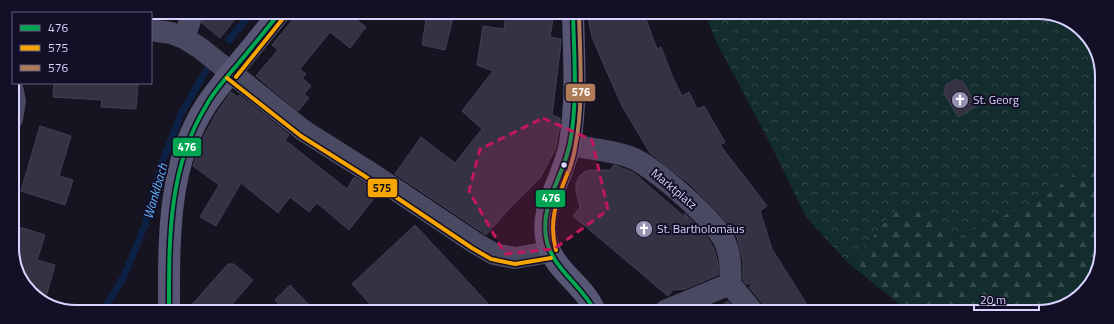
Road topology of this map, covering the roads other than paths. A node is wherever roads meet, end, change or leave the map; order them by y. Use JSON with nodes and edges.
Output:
{"nodes":[{"id":1,"x":191,"y":19,"type":"edge"},
{"id":2,"x":274,"y":19,"type":"edge"},
{"id":3,"x":573,"y":19,"type":"edge"},
{"id":4,"x":152,"y":30,"type":"edge"},
{"id":5,"x":184,"y":38,"type":"junction"},
{"id":6,"x":231,"y":73,"type":"junction"},
{"id":7,"x":570,"y":145,"type":"junction"},
{"id":8,"x":550,"y":252,"type":"junction"},
{"id":9,"x":730,"y":284,"type":"junction"},
{"id":10,"x":169,"y":305,"type":"edge"},
{"id":11,"x":592,"y":305,"type":"edge"},
{"id":12,"x":680,"y":305,"type":"edge"},
{"id":13,"x":747,"y":305,"type":"edge"}],
"edges":[{"from":1,"to":5,"type":"street"},
{"from":2,"to":6,"type":"street"},
{"from":3,"to":7,"type":"street"},
{"from":4,"to":5,"type":"street"},
{"from":5,"to":6,"type":"street"},
{"from":6,"to":8,"type":"street"},
{"from":6,"to":10,"type":"street"},
{"from":7,"to":8,"type":"street"},
{"from":7,"to":9,"type":"street","name":"Marktplatz"},
{"from":8,"to":11,"type":"street"},
{"from":9,"to":12,"type":"street"},
{"from":9,"to":13,"type":"street"}]}
